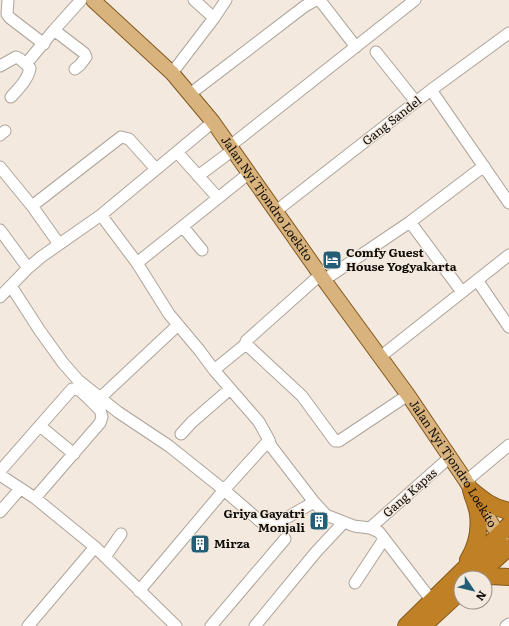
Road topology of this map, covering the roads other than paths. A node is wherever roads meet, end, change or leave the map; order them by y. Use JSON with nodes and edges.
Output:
{"nodes":[{"id":1,"x":8,"y":0,"type":"edge"},
{"id":2,"x":81,"y":0,"type":"edge"},
{"id":3,"x":94,"y":0,"type":"edge"},
{"id":4,"x":194,"y":0,"type":"edge"},
{"id":5,"x":226,"y":0,"type":"edge"},
{"id":6,"x":317,"y":0,"type":"edge"},
{"id":7,"x":415,"y":0,"type":"edge"},
{"id":8,"x":214,"y":18,"type":"junction"},
{"id":9,"x":54,"y":30,"type":"junction"},
{"id":10,"x":509,"y":33,"type":"edge"},
{"id":11,"x":44,"y":44,"type":"junction"},
{"id":12,"x":356,"y":48,"type":"junction"},
{"id":13,"x":376,"y":52,"type":"dead end"},
{"id":14,"x":26,"y":64,"type":"junction"},
{"id":15,"x":0,"y":66,"type":"edge"},
{"id":16,"x":75,"y":69,"type":"dead end"},
{"id":17,"x":172,"y":73,"type":"junction"},
{"id":18,"x":432,"y":90,"type":"junction"},
{"id":19,"x":190,"y":94,"type":"junction"},
{"id":20,"x":11,"y":97,"type":"dead end"},
{"id":21,"x":416,"y":102,"type":"junction"},
{"id":22,"x":213,"y":122,"type":"junction"},
{"id":23,"x":232,"y":148,"type":"junction"},
{"id":24,"x":177,"y":152,"type":"junction"},
{"id":25,"x":484,"y":166,"type":"junction"},
{"id":26,"x":0,"y":167,"type":"edge"},
{"id":27,"x":156,"y":169,"type":"junction"},
{"id":28,"x":248,"y":174,"type":"junction"},
{"id":29,"x":198,"y":176,"type":"junction"},
{"id":30,"x":218,"y":198,"type":"junction"},
{"id":31,"x":509,"y":202,"type":"edge"},
{"id":32,"x":32,"y":206,"type":"junction"},
{"id":33,"x":276,"y":211,"type":"junction"},
{"id":34,"x":101,"y":215,"type":"junction"},
{"id":35,"x":410,"y":222,"type":"junction"},
{"id":36,"x":183,"y":227,"type":"junction"},
{"id":37,"x":0,"y":230,"type":"edge"},
{"id":38,"x":59,"y":244,"type":"junction"},
{"id":39,"x":202,"y":250,"type":"dead end"},
{"id":40,"x":509,"y":255,"type":"edge"},
{"id":41,"x":137,"y":263,"type":"junction"},
{"id":42,"x":28,"y":268,"type":"junction"},
{"id":43,"x":322,"y":277,"type":"junction"},
{"id":44,"x":477,"y":280,"type":"junction"},
{"id":45,"x":4,"y":291,"type":"edge"},
{"id":46,"x":462,"y":292,"type":"junction"},
{"id":47,"x":178,"y":325,"type":"junction"},
{"id":48,"x":509,"y":327,"type":"edge"},
{"id":49,"x":246,"y":344,"type":"junction"},
{"id":50,"x":380,"y":357,"type":"junction"},
{"id":51,"x":214,"y":370,"type":"junction"},
{"id":52,"x":230,"y":389,"type":"junction"},
{"id":53,"x":408,"y":396,"type":"junction"},
{"id":54,"x":100,"y":398,"type":"junction"},
{"id":55,"x":40,"y":426,"type":"junction"},
{"id":56,"x":181,"y":434,"type":"dead end"},
{"id":57,"x":269,"y":440,"type":"junction"},
{"id":58,"x":509,"y":445,"type":"edge"},
{"id":59,"x":74,"y":454,"type":"junction"},
{"id":60,"x":450,"y":457,"type":"junction"},
{"id":61,"x":3,"y":468,"type":"edge"},
{"id":62,"x":0,"y":475,"type":"edge"},
{"id":63,"x":468,"y":486,"type":"junction"},
{"id":64,"x":20,"y":489,"type":"junction"},
{"id":65,"x":224,"y":490,"type":"junction"},
{"id":66,"x":35,"y":498,"type":"junction"},
{"id":67,"x":314,"y":502,"type":"junction"},
{"id":68,"x":509,"y":511,"type":"edge"},
{"id":69,"x":0,"y":512,"type":"edge"},
{"id":70,"x":344,"y":522,"type":"junction"},
{"id":71,"x":370,"y":528,"type":"junction"},
{"id":72,"x":504,"y":530,"type":"edge"},
{"id":73,"x":121,"y":534,"type":"dead end"},
{"id":74,"x":284,"y":539,"type":"dead end"},
{"id":75,"x":384,"y":539,"type":"junction"},
{"id":76,"x":508,"y":549,"type":"edge"},
{"id":77,"x":92,"y":551,"type":"junction"},
{"id":78,"x":105,"y":557,"type":"junction"},
{"id":79,"x":469,"y":570,"type":"edge"},
{"id":80,"x":472,"y":570,"type":"edge"},
{"id":81,"x":475,"y":570,"type":"edge"},
{"id":82,"x":493,"y":576,"type":"edge"},
{"id":83,"x":509,"y":577,"type":"edge"},
{"id":84,"x":355,"y":582,"type":"dead end"},
{"id":85,"x":453,"y":586,"type":"edge"},
{"id":86,"x":139,"y":590,"type":"junction"},
{"id":87,"x":453,"y":598,"type":"edge"},
{"id":88,"x":432,"y":601,"type":"junction"},
{"id":89,"x":509,"y":624,"type":"edge"},
{"id":90,"x":28,"y":626,"type":"edge"},
{"id":91,"x":176,"y":626,"type":"edge"},
{"id":92,"x":211,"y":626,"type":"edge"},
{"id":93,"x":254,"y":626,"type":"edge"},
{"id":94,"x":406,"y":626,"type":"edge"},
{"id":95,"x":423,"y":626,"type":"edge"},
{"id":96,"x":506,"y":626,"type":"edge"}],
"edges":[{"from":1,"to":11,"type":"street"},
{"from":2,"to":9,"type":"street"},
{"from":3,"to":17,"type":"main road","name":"Jalan Nyi Tjondro Loekito"},
{"from":4,"to":8,"type":"street"},
{"from":5,"to":8,"type":"street"},
{"from":6,"to":12,"type":"street"},
{"from":6,"to":19,"type":"street"},
{"from":7,"to":12,"type":"street"},
{"from":8,"to":17,"type":"street"},
{"from":9,"to":11,"type":"street"},
{"from":9,"to":16,"type":"street"},
{"from":10,"to":18,"type":"street","name":"Gang Sandel"},
{"from":11,"to":14,"type":"street"},
{"from":12,"to":23,"type":"street"},
{"from":13,"to":21,"type":"street"},
{"from":14,"to":15,"type":"street"},
{"from":14,"to":20,"type":"street"},
{"from":17,"to":19,"type":"main road","name":"Jalan Nyi Tjondro Loekito"},
{"from":18,"to":21,"type":"street","name":"Gang Sandel"},
{"from":18,"to":25,"type":"street"},
{"from":19,"to":22,"type":"main road","name":"Jalan Nyi Tjondro Loekito"},
{"from":21,"to":33,"type":"street","name":"Gang Sandel"},
{"from":22,"to":23,"type":"main road","name":"Jalan Nyi Tjondro Loekito"},
{"from":22,"to":24,"type":"street"},
{"from":23,"to":28,"type":"main road","name":"Jalan Nyi Tjondro Loekito"},
{"from":23,"to":29,"type":"street"},
{"from":24,"to":27,"type":"street"},
{"from":24,"to":29,"type":"street"},
{"from":25,"to":31,"type":"street"},
{"from":25,"to":35,"type":"street"},
{"from":26,"to":32,"type":"street"},
{"from":27,"to":32,"type":"street"},
{"from":27,"to":34,"type":"street"},
{"from":28,"to":30,"type":"street"},
{"from":28,"to":33,"type":"main road","name":"Jalan Nyi Tjondro Loekito"},
{"from":29,"to":30,"type":"street"},
{"from":30,"to":36,"type":"street"},
{"from":32,"to":38,"type":"street"},
{"from":33,"to":43,"type":"main road","name":"Jalan Nyi Tjondro Loekito"},
{"from":34,"to":38,"type":"street"},
{"from":34,"to":41,"type":"street"},
{"from":35,"to":43,"type":"street"},
{"from":35,"to":46,"type":"street"},
{"from":36,"to":39,"type":"street"},
{"from":36,"to":41,"type":"street"},
{"from":37,"to":42,"type":"street"},
{"from":38,"to":42,"type":"street"},
{"from":40,"to":44,"type":"street"},
{"from":41,"to":47,"type":"street"},
{"from":42,"to":45,"type":"street"},
{"from":43,"to":49,"type":"street"},
{"from":43,"to":50,"type":"main road","name":"Jalan Nyi Tjondro Loekito"},
{"from":44,"to":46,"type":"street"},
{"from":44,"to":48,"type":"street"},
{"from":45,"to":54,"type":"street"},
{"from":46,"to":50,"type":"street"},
{"from":47,"to":51,"type":"street"},
{"from":47,"to":54,"type":"street"},
{"from":49,"to":51,"type":"street"},
{"from":49,"to":53,"type":"street"},
{"from":50,"to":53,"type":"main road","name":"Jalan Nyi Tjondro Loekito"},
{"from":51,"to":52,"type":"street"},
{"from":52,"to":56,"type":"street"},
{"from":52,"to":57,"type":"street"},
{"from":53,"to":60,"type":"main road","name":"Jalan Nyi Tjondro Loekito"},
{"from":54,"to":65,"type":"street"},
{"from":55,"to":59,"type":"street"},
{"from":55,"to":59,"type":"street"},
{"from":55,"to":61,"type":"street"},
{"from":57,"to":65,"type":"street"},
{"from":57,"to":67,"type":"street"},
{"from":58,"to":63,"type":"street"},
{"from":59,"to":66,"type":"street"},
{"from":60,"to":63,"type":"main road","name":"Jalan Nyi Tjondro Loekito"},
{"from":60,"to":71,"type":"street","name":"Gang Kapas"},
{"from":62,"to":64,"type":"street"},
{"from":63,"to":68,"type":"highway"},
{"from":63,"to":72,"type":"main road","name":"Jalan Nyi Tjondro Loekito"},
{"from":63,"to":79,"type":"highway"},
{"from":64,"to":66,"type":"street"},
{"from":64,"to":69,"type":"street"},
{"from":65,"to":67,"type":"street"},
{"from":65,"to":86,"type":"street"},
{"from":66,"to":77,"type":"street"},
{"from":67,"to":70,"type":"street"},
{"from":70,"to":71,"type":"street"},
{"from":70,"to":93,"type":"street"},
{"from":71,"to":75,"type":"street"},
{"from":72,"to":76,"type":"main road","name":"Jalan Nyi Tjondro Loekito"},
{"from":72,"to":80,"type":"highway"},
{"from":73,"to":78,"type":"street"},
{"from":74,"to":92,"type":"street"},
{"from":75,"to":84,"type":"street"},
{"from":75,"to":88,"type":"street"},
{"from":76,"to":81,"type":"highway"},
{"from":77,"to":78,"type":"street"},
{"from":77,"to":90,"type":"street"},
{"from":78,"to":86,"type":"street"},
{"from":82,"to":83,"type":"highway"},
{"from":85,"to":88,"type":"highway"},
{"from":86,"to":91,"type":"street"},
{"from":87,"to":95,"type":"highway"},
{"from":88,"to":94,"type":"highway"},
{"from":89,"to":96,"type":"street"}]}
